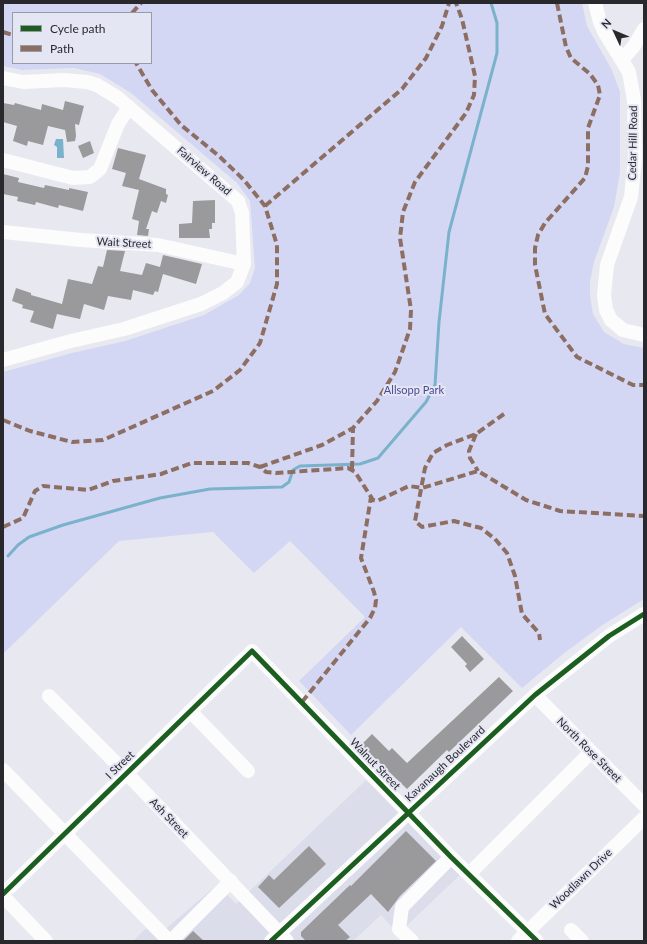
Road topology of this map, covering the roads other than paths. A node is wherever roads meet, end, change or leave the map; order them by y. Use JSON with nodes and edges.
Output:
{"nodes":[{"id":1,"x":595,"y":3,"type":"edge"},
{"id":2,"x":644,"y":29,"type":"edge"},
{"id":3,"x":622,"y":60,"type":"junction"},
{"id":4,"x":3,"y":78,"type":"edge"},
{"id":5,"x":129,"y":107,"type":"junction"},
{"id":6,"x":3,"y":160,"type":"edge"},
{"id":7,"x":3,"y":232,"type":"edge"},
{"id":8,"x":244,"y":264,"type":"junction"},
{"id":9,"x":644,"y":335,"type":"edge"},
{"id":10,"x":3,"y":360,"type":"edge"},
{"id":11,"x":644,"y":614,"type":"edge"},
{"id":12,"x":252,"y":651,"type":"joint"},
{"id":13,"x":535,"y":695,"type":"junction"},
{"id":14,"x":49,"y":696,"type":"dead end"},
{"id":15,"x":190,"y":711,"type":"junction"},
{"id":16,"x":591,"y":752,"type":"junction"},
{"id":17,"x":3,"y":770,"type":"edge"},
{"id":18,"x":248,"y":771,"type":"dead end"},
{"id":19,"x":126,"y":773,"type":"junction"},
{"id":20,"x":644,"y":805,"type":"edge"},
{"id":21,"x":408,"y":812,"type":"junction"},
{"id":22,"x":644,"y":818,"type":"edge"},
{"id":23,"x":65,"y":833,"type":"junction"},
{"id":24,"x":451,"y":857,"type":"junction"},
{"id":25,"x":469,"y":874,"type":"junction"},
{"id":26,"x":231,"y":881,"type":"junction"},
{"id":27,"x":3,"y":895,"type":"edge"},
{"id":28,"x":571,"y":930,"type":"dead end"},
{"id":29,"x":279,"y":938,"type":"edge"},
{"id":30,"x":527,"y":938,"type":"edge"},
{"id":31,"x":46,"y":941,"type":"edge"},
{"id":32,"x":170,"y":941,"type":"edge"},
{"id":33,"x":412,"y":941,"type":"edge"},
{"id":34,"x":582,"y":941,"type":"edge"}],
"edges":[{"from":1,"to":3,"type":"street","name":"Cedar Hill Road"},
{"from":2,"to":3,"type":"street"},
{"from":3,"to":9,"type":"street","name":"Cedar Hill Road"},
{"from":4,"to":5,"type":"street","name":"Fairview Road"},
{"from":5,"to":6,"type":"street"},
{"from":5,"to":8,"type":"street","name":"Fairview Road"},
{"from":7,"to":8,"type":"street","name":"Wait Street"},
{"from":8,"to":10,"type":"street","name":"Fairview Road"},
{"from":11,"to":13,"type":"street","name":"Kavanaugh Boulevard"},
{"from":12,"to":15,"type":"street","name":"I Street"},
{"from":12,"to":21,"type":"street","name":"Walnut Street"},
{"from":13,"to":16,"type":"street","name":"North Rose Street"},
{"from":13,"to":21,"type":"street","name":"Kavanaugh Boulevard"},
{"from":14,"to":19,"type":"street","name":"Ash Street"},
{"from":15,"to":18,"type":"street"},
{"from":15,"to":19,"type":"street","name":"I Street"},
{"from":16,"to":20,"type":"street","name":"North Rose Street"},
{"from":16,"to":25,"type":"street"},
{"from":17,"to":23,"type":"street"},
{"from":19,"to":23,"type":"street","name":"I Street"},
{"from":19,"to":26,"type":"street","name":"Ash Street"},
{"from":21,"to":24,"type":"street","name":"Walnut Street"},
{"from":21,"to":29,"type":"street","name":"Kavanaugh Boulevard"},
{"from":22,"to":30,"type":"street","name":"Woodlawn Drive"},
{"from":23,"to":27,"type":"street","name":"I Street"},
{"from":23,"to":32,"type":"street"},
{"from":24,"to":25,"type":"street","name":"Walnut Street"},
{"from":24,"to":33,"type":"street"},
{"from":25,"to":30,"type":"street","name":"Walnut Street"},
{"from":26,"to":29,"type":"street","name":"Ash Street"},
{"from":26,"to":32,"type":"street"},
{"from":27,"to":31,"type":"street"},
{"from":28,"to":34,"type":"street"}]}
